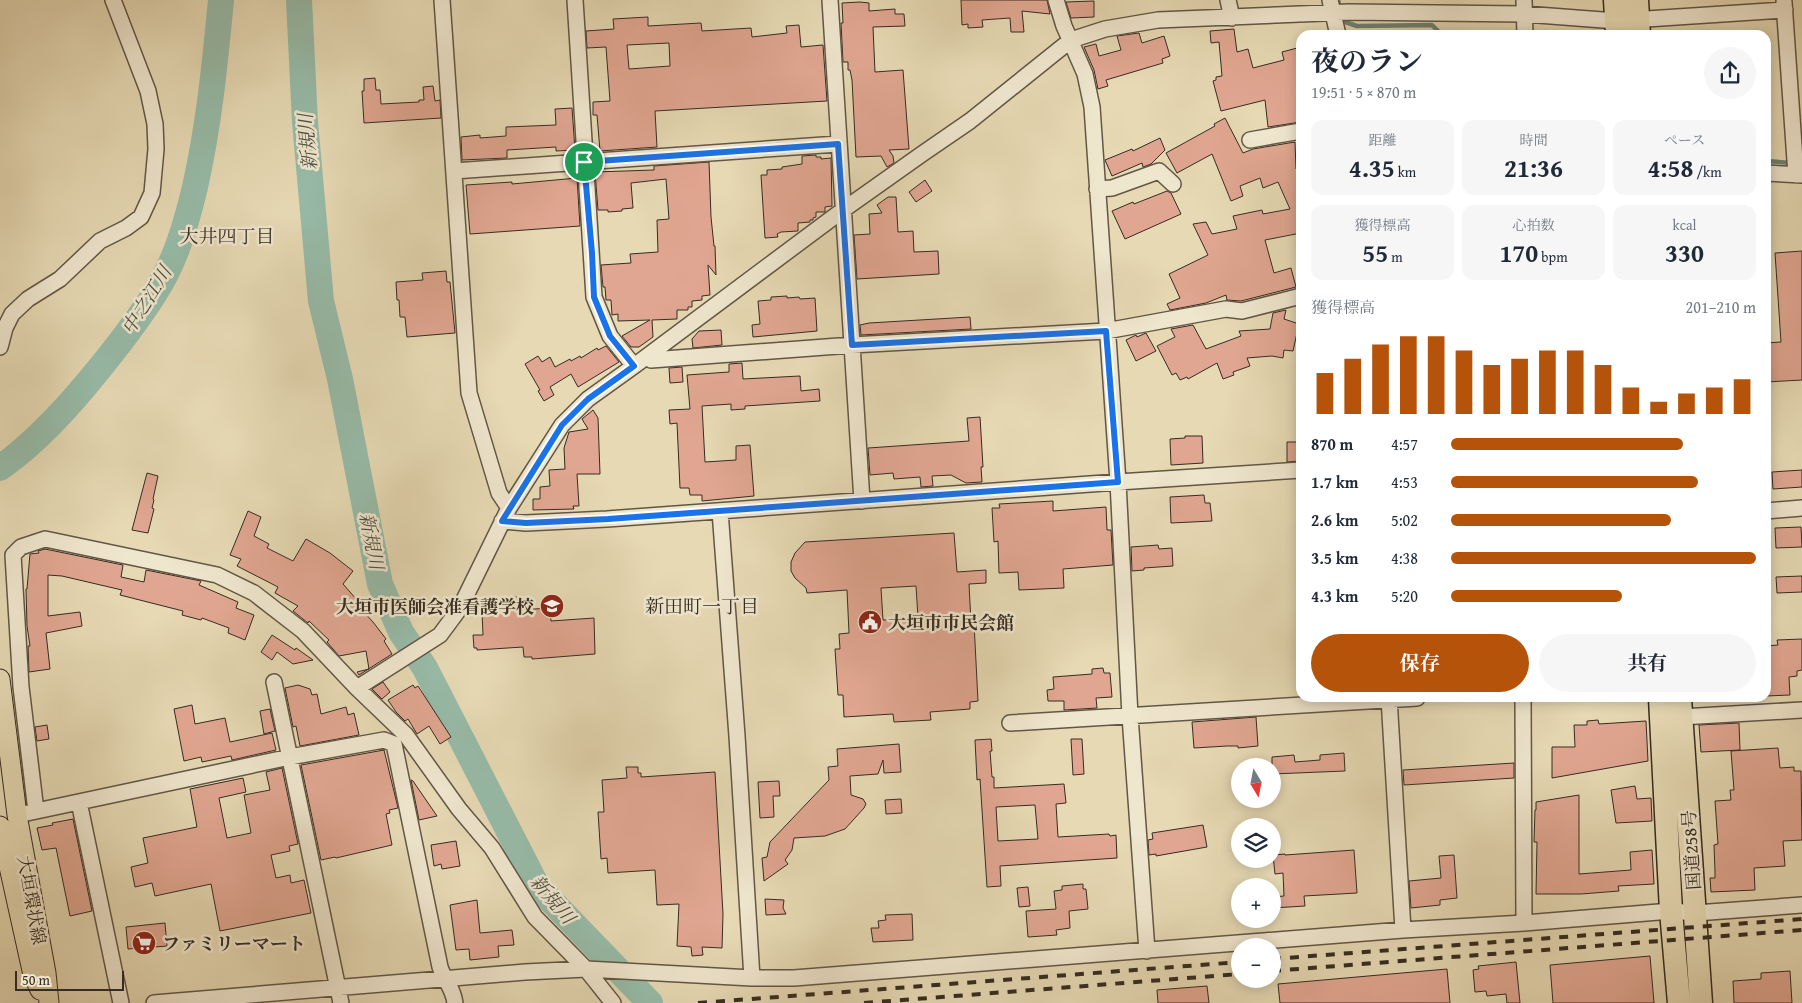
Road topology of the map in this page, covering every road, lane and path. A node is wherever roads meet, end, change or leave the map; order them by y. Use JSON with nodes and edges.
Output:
{"nodes":[{"id":1,"x":113,"y":0,"type":"edge"},
{"id":2,"x":442,"y":0,"type":"edge"},
{"id":3,"x":575,"y":0,"type":"edge"},
{"id":4,"x":830,"y":0,"type":"edge"},
{"id":5,"x":1056,"y":0,"type":"edge"},
{"id":6,"x":1228,"y":0,"type":"edge"},
{"id":7,"x":1784,"y":5,"type":"edge"},
{"id":8,"x":1339,"y":6,"type":"edge"},
{"id":9,"x":1524,"y":7,"type":"edge"},
{"id":10,"x":1232,"y":18,"type":"junction"},
{"id":11,"x":1638,"y":18,"type":"edge"},
{"id":12,"x":1616,"y":19,"type":"edge"},
{"id":13,"x":1338,"y":30,"type":"edge"},
{"id":14,"x":1525,"y":30,"type":"edge"},
{"id":15,"x":1071,"y":40,"type":"junction"},
{"id":16,"x":1296,"y":132,"type":"edge"},
{"id":17,"x":1250,"y":140,"type":"dead end"},
{"id":18,"x":838,"y":144,"type":"junction"},
{"id":19,"x":584,"y":162,"type":"junction"},
{"id":20,"x":454,"y":171,"type":"junction"},
{"id":21,"x":1771,"y":173,"type":"edge"},
{"id":22,"x":1799,"y":175,"type":"edge"},
{"id":23,"x":1173,"y":184,"type":"dead end"},
{"id":24,"x":1097,"y":189,"type":"junction"},
{"id":25,"x":843,"y":210,"type":"junction"},
{"id":26,"x":1296,"y":297,"type":"edge"},
{"id":27,"x":1106,"y":331,"type":"junction"},
{"id":28,"x":852,"y":345,"type":"junction"},
{"id":29,"x":0,"y":347,"type":"edge"},
{"id":30,"x":647,"y":356,"type":"junction"},
{"id":31,"x":634,"y":366,"type":"junction"},
{"id":32,"x":1296,"y":470,"type":"edge"},
{"id":33,"x":1118,"y":482,"type":"junction"},
{"id":34,"x":862,"y":501,"type":"junction"},
{"id":35,"x":1802,"y":508,"type":"edge"},
{"id":36,"x":720,"y":511,"type":"junction"},
{"id":37,"x":1771,"y":511,"type":"edge"},
{"id":38,"x":506,"y":515,"type":"junction"},
{"id":39,"x":0,"y":679,"type":"edge"},
{"id":40,"x":274,"y":682,"type":"dead end"},
{"id":41,"x":357,"y":688,"type":"junction"},
{"id":42,"x":1332,"y":702,"type":"edge"},
{"id":43,"x":1390,"y":702,"type":"edge"},
{"id":44,"x":1523,"y":702,"type":"edge"},
{"id":45,"x":1660,"y":702,"type":"edge"},
{"id":46,"x":1681,"y":707,"type":"edge"},
{"id":47,"x":1802,"y":710,"type":"edge"},
{"id":48,"x":1130,"y":716,"type":"junction"},
{"id":49,"x":1010,"y":723,"type":"dead end"},
{"id":50,"x":400,"y":740,"type":"junction"},
{"id":51,"x":290,"y":757,"type":"junction"},
{"id":52,"x":79,"y":802,"type":"junction"},
{"id":53,"x":36,"y":811,"type":"junction"},
{"id":54,"x":17,"y":815,"type":"junction"},
{"id":55,"x":0,"y":826,"type":"edge"},
{"id":56,"x":1802,"y":905,"type":"edge"},
{"id":57,"x":1672,"y":911,"type":"junction"},
{"id":58,"x":1696,"y":914,"type":"junction"},
{"id":59,"x":1524,"y":923,"type":"junction"},
{"id":60,"x":1403,"y":930,"type":"junction"},
{"id":61,"x":1147,"y":951,"type":"junction"},
{"id":62,"x":586,"y":969,"type":"junction"},
{"id":63,"x":752,"y":978,"type":"junction"},
{"id":64,"x":444,"y":980,"type":"junction"},
{"id":65,"x":338,"y":988,"type":"junction"},
{"id":66,"x":48,"y":1003,"type":"edge"},
{"id":67,"x":121,"y":1003,"type":"edge"},
{"id":68,"x":154,"y":1003,"type":"edge"},
{"id":69,"x":341,"y":1003,"type":"edge"},
{"id":70,"x":455,"y":1003,"type":"edge"},
{"id":71,"x":613,"y":1003,"type":"edge"},
{"id":72,"x":1679,"y":1003,"type":"edge"},
{"id":73,"x":1701,"y":1003,"type":"edge"}],
"edges":[{"from":1,"to":29,"type":"street"},
{"from":2,"to":20,"type":"street"},
{"from":3,"to":19,"type":"street"},
{"from":4,"to":18,"type":"street"},
{"from":5,"to":15,"type":"street"},
{"from":6,"to":10,"type":"street"},
{"from":7,"to":11,"type":"street"},
{"from":7,"to":22,"type":"street"},
{"from":8,"to":9,"type":"street"},
{"from":8,"to":10,"type":"street"},
{"from":8,"to":13,"type":"street"},
{"from":9,"to":12,"type":"street"},
{"from":9,"to":14,"type":"street"},
{"from":10,"to":15,"type":"street"},
{"from":11,"to":12,"type":"street"},
{"from":15,"to":24,"type":"street"},
{"from":15,"to":25,"type":"street"},
{"from":16,"to":17,"type":"street"},
{"from":18,"to":19,"type":"street"},
{"from":18,"to":25,"type":"street"},
{"from":19,"to":20,"type":"street"},
{"from":19,"to":31,"type":"street"},
{"from":20,"to":38,"type":"street"},
{"from":21,"to":22,"type":"street"},
{"from":23,"to":24,"type":"street"},
{"from":24,"to":27,"type":"street"},
{"from":25,"to":28,"type":"street"},
{"from":25,"to":30,"type":"street"},
{"from":26,"to":27,"type":"street"},
{"from":27,"to":28,"type":"street"},
{"from":27,"to":33,"type":"street"},
{"from":28,"to":30,"type":"street"},
{"from":28,"to":34,"type":"street"},
{"from":30,"to":31,"type":"street"},
{"from":31,"to":38,"type":"street"},
{"from":32,"to":33,"type":"street"},
{"from":33,"to":34,"type":"street"},
{"from":33,"to":48,"type":"street"},
{"from":34,"to":36,"type":"street"},
{"from":35,"to":37,"type":"street"},
{"from":36,"to":38,"type":"street"},
{"from":36,"to":63,"type":"street"},
{"from":38,"to":41,"type":"street"},
{"from":39,"to":54,"type":"main road","name":"大垣環状線"},
{"from":40,"to":51,"type":"street"},
{"from":41,"to":50,"type":"street"},
{"from":41,"to":53,"type":"street"},
{"from":42,"to":48,"type":"street"},
{"from":43,"to":60,"type":"street"},
{"from":44,"to":59,"type":"street"},
{"from":45,"to":57,"type":"highway","name":"国道258号"},
{"from":46,"to":47,"type":"street"},
{"from":46,"to":58,"type":"highway","name":"国道258号"},
{"from":48,"to":49,"type":"street"},
{"from":48,"to":61,"type":"street"},
{"from":50,"to":51,"type":"street"},
{"from":50,"to":62,"type":"street"},
{"from":50,"to":64,"type":"street"},
{"from":51,"to":52,"type":"street"},
{"from":51,"to":65,"type":"street"},
{"from":52,"to":53,"type":"street"},
{"from":52,"to":67,"type":"street"},
{"from":53,"to":54,"type":"street"},
{"from":54,"to":66,"type":"main road","name":"大垣環状線"},
{"from":55,"to":66,"type":"main road","name":"大垣環状線"},
{"from":56,"to":58,"type":"street"},
{"from":57,"to":58,"type":"street"},
{"from":57,"to":59,"type":"street"},
{"from":57,"to":72,"type":"highway","name":"国道258号"},
{"from":58,"to":73,"type":"highway","name":"国道258号"},
{"from":59,"to":60,"type":"street"},
{"from":60,"to":61,"type":"street"},
{"from":61,"to":63,"type":"street"},
{"from":62,"to":63,"type":"street"},
{"from":62,"to":64,"type":"street"},
{"from":62,"to":71,"type":"street"},
{"from":64,"to":65,"type":"street"},
{"from":64,"to":70,"type":"street"},
{"from":65,"to":68,"type":"street"},
{"from":65,"to":69,"type":"street"}]}
